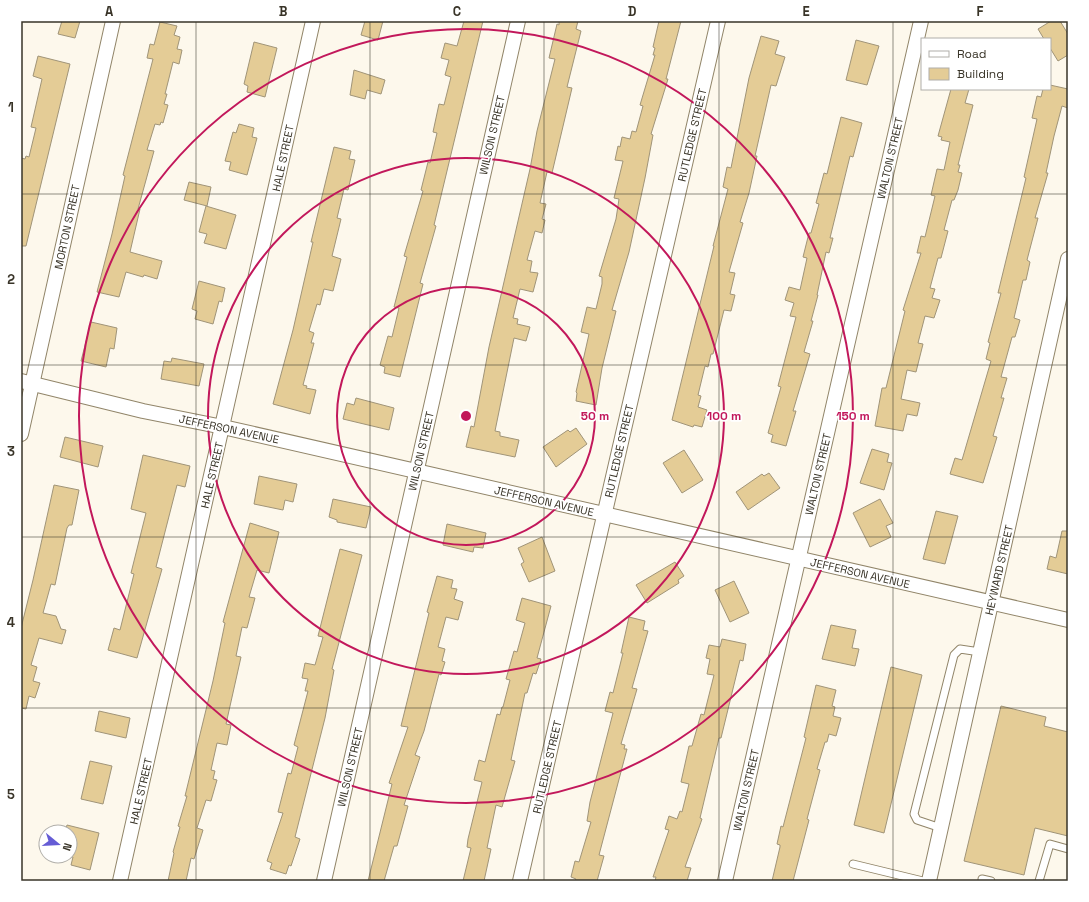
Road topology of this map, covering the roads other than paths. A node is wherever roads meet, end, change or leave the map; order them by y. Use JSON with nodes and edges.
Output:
{"nodes":[{"id":1,"x":113,"y":21,"type":"edge"},
{"id":2,"x":314,"y":21,"type":"edge"},
{"id":3,"x":518,"y":21,"type":"edge"},
{"id":4,"x":718,"y":21,"type":"edge"},
{"id":5,"x":921,"y":21,"type":"edge"},
{"id":6,"x":1068,"y":259,"type":"edge"},
{"id":7,"x":27,"y":382,"type":"edge"},
{"id":8,"x":223,"y":427,"type":"junction"},
{"id":9,"x":21,"y":434,"type":"edge"},
{"id":10,"x":417,"y":472,"type":"junction"},
{"id":11,"x":604,"y":515,"type":"junction"},
{"id":12,"x":798,"y":560,"type":"junction"},
{"id":13,"x":992,"y":603,"type":"junction"},
{"id":14,"x":1068,"y":620,"type":"edge"},
{"id":15,"x":980,"y":652,"type":"junction"},
{"id":16,"x":941,"y":828,"type":"junction"},
{"id":17,"x":1068,"y":848,"type":"edge"},
{"id":18,"x":853,"y":864,"type":"dead end"},
{"id":19,"x":120,"y":881,"type":"edge"},
{"id":20,"x":324,"y":881,"type":"edge"},
{"id":21,"x":520,"y":881,"type":"edge"},
{"id":22,"x":725,"y":881,"type":"edge"},
{"id":23,"x":923,"y":881,"type":"edge"},
{"id":24,"x":929,"y":881,"type":"edge"},
{"id":25,"x":982,"y":881,"type":"edge"},
{"id":26,"x":991,"y":881,"type":"edge"},
{"id":27,"x":1039,"y":881,"type":"edge"}],
"edges":[{"from":1,"to":7,"type":"street","name":"MORTON STREET"},
{"from":2,"to":8,"type":"street","name":"HALE STREET"},
{"from":3,"to":10,"type":"street","name":"WILSON STREET"},
{"from":4,"to":11,"type":"street","name":"RUTLEDGE STREET"},
{"from":5,"to":12,"type":"street","name":"WALTON STREET"},
{"from":6,"to":13,"type":"street","name":"HEYWARD STREET"},
{"from":7,"to":8,"type":"street","name":"JEFFERSON AVENUE"},
{"from":7,"to":9,"type":"street","name":"MORTON STREET"},
{"from":8,"to":10,"type":"street","name":"JEFFERSON AVENUE"},
{"from":8,"to":19,"type":"street","name":"HALE STREET"},
{"from":10,"to":11,"type":"street","name":"JEFFERSON AVENUE"},
{"from":10,"to":20,"type":"street","name":"WILSON STREET"},
{"from":11,"to":12,"type":"street","name":"JEFFERSON AVENUE"},
{"from":11,"to":21,"type":"street","name":"RUTLEDGE STREET"},
{"from":12,"to":13,"type":"street","name":"JEFFERSON AVENUE"},
{"from":12,"to":22,"type":"street","name":"WALTON STREET"},
{"from":13,"to":14,"type":"street","name":"JEFFERSON AVENUE"},
{"from":13,"to":15,"type":"street","name":"HEYWARD STREET"},
{"from":15,"to":16,"type":"street","name":"HEYWARD STREET"},
{"from":15,"to":16,"type":"lane"},
{"from":16,"to":24,"type":"street","name":"HEYWARD STREET"},
{"from":17,"to":27,"type":"lane"},
{"from":18,"to":23,"type":"lane"},
{"from":25,"to":26,"type":"lane"}]}
